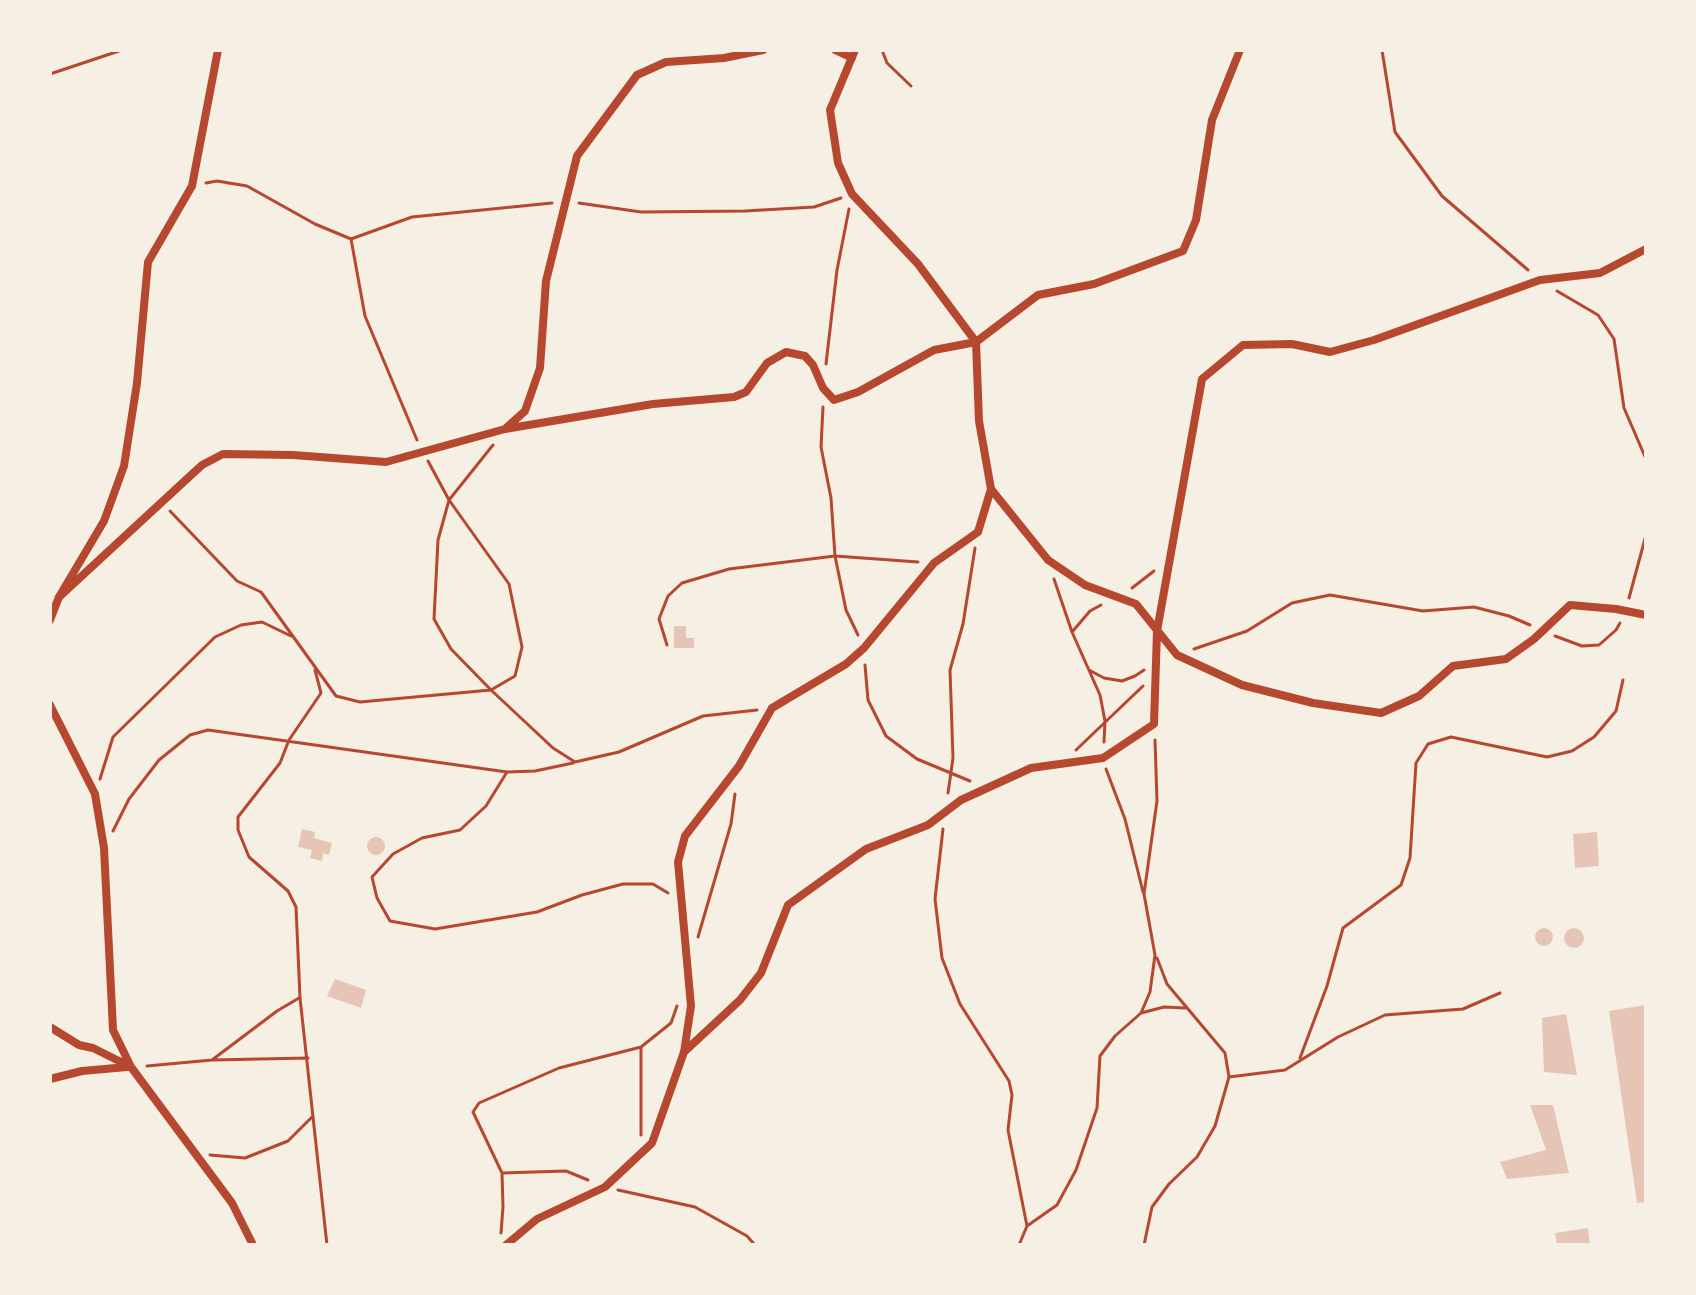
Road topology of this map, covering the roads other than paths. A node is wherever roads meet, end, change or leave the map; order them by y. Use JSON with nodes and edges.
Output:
{"nodes":[{"id":1,"x":218,"y":50,"type":"edge"},
{"id":2,"x":763,"y":50,"type":"edge"},
{"id":3,"x":835,"y":50,"type":"edge"},
{"id":4,"x":1240,"y":50,"type":"edge"},
{"id":5,"x":854,"y":54,"type":"edge"},
{"id":6,"x":1646,"y":249,"type":"edge"},
{"id":7,"x":976,"y":342,"type":"junction"},
{"id":8,"x":505,"y":429,"type":"junction"},
{"id":9,"x":991,"y":489,"type":"junction"},
{"id":10,"x":59,"y":597,"type":"junction"},
{"id":11,"x":1646,"y":615,"type":"edge"},
{"id":12,"x":50,"y":620,"type":"edge"},
{"id":13,"x":1157,"y":631,"type":"junction"},
{"id":14,"x":50,"y":705,"type":"edge"},
{"id":15,"x":50,"y":1027,"type":"edge"},
{"id":16,"x":684,"y":1052,"type":"junction"},
{"id":17,"x":131,"y":1067,"type":"junction"},
{"id":18,"x":50,"y":1079,"type":"edge"},
{"id":19,"x":253,"y":1245,"type":"edge"},
{"id":20,"x":506,"y":1245,"type":"edge"}],
"edges":[{"from":1,"to":10,"type":"street"},
{"from":2,"to":8,"type":"street"},
{"from":3,"to":5,"type":"street"},
{"from":4,"to":7,"type":"street"},
{"from":5,"to":7,"type":"street"},
{"from":6,"to":13,"type":"street"},
{"from":7,"to":8,"type":"street"},
{"from":7,"to":9,"type":"street"},
{"from":8,"to":10,"type":"street"},
{"from":9,"to":13,"type":"street"},
{"from":9,"to":16,"type":"street"},
{"from":10,"to":12,"type":"street"},
{"from":11,"to":13,"type":"street"},
{"from":13,"to":16,"type":"street"},
{"from":14,"to":17,"type":"street"},
{"from":15,"to":17,"type":"street"},
{"from":16,"to":20,"type":"street"},
{"from":17,"to":18,"type":"street"},
{"from":17,"to":19,"type":"street"}]}
